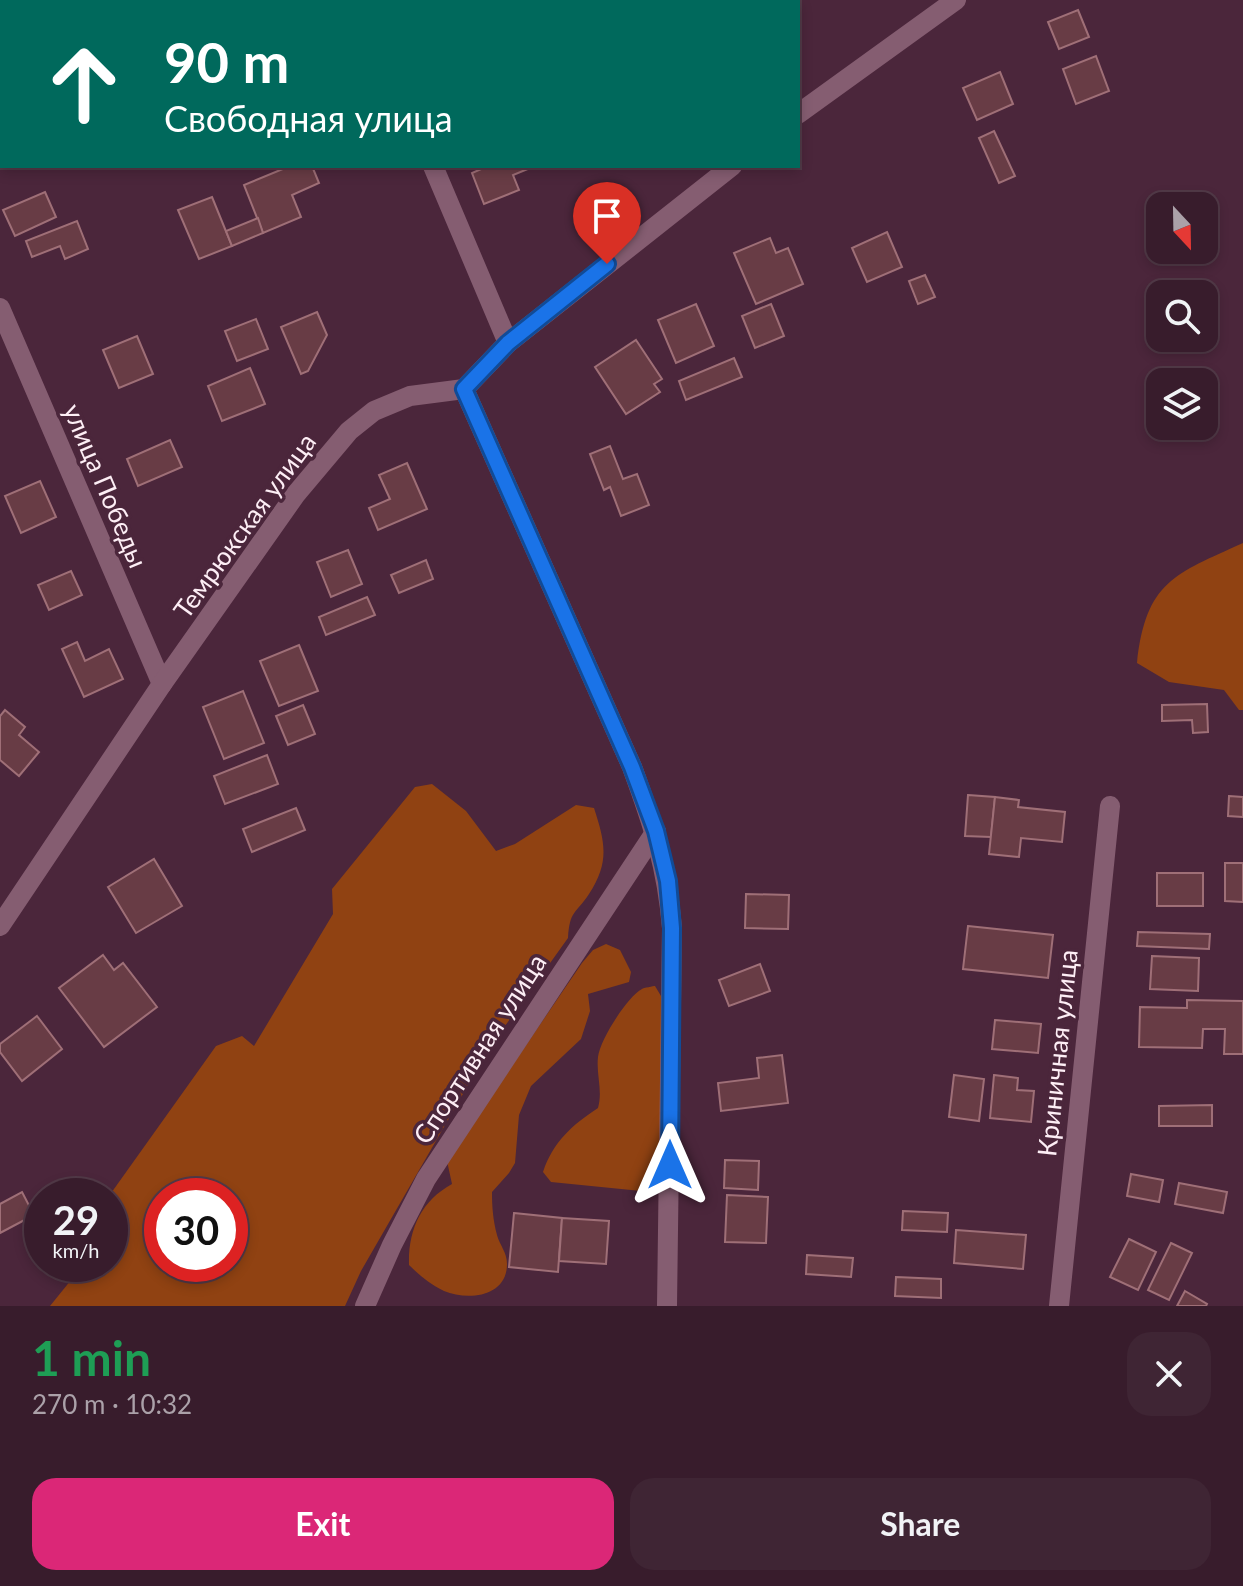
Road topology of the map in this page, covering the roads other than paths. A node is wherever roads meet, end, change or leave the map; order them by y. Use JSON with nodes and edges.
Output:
{"nodes":[{"id":1,"x":956,"y":0,"type":"edge"},
{"id":2,"x":800,"y":107,"type":"edge"},
{"id":3,"x":434,"y":168,"type":"edge"},
{"id":4,"x":729,"y":168,"type":"edge"},
{"id":5,"x":0,"y":308,"type":"edge"},
{"id":6,"x":508,"y":343,"type":"junction"},
{"id":7,"x":464,"y":389,"type":"junction"},
{"id":8,"x":162,"y":684,"type":"junction"},
{"id":9,"x":1110,"y":806,"type":"dead end"},
{"id":10,"x":656,"y":831,"type":"junction"},
{"id":11,"x":0,"y":926,"type":"edge"},
{"id":12,"x":365,"y":1306,"type":"edge"},
{"id":13,"x":667,"y":1306,"type":"edge"},
{"id":14,"x":1059,"y":1306,"type":"edge"}],
"edges":[{"from":1,"to":2,"type":"street"},
{"from":3,"to":6,"type":"street"},
{"from":4,"to":6,"type":"street"},
{"from":5,"to":8,"type":"street","name":"улица Победы"},
{"from":6,"to":7,"type":"street"},
{"from":7,"to":8,"type":"street","name":"Темрюкская улица"},
{"from":7,"to":10,"type":"street"},
{"from":8,"to":11,"type":"street","name":"Темрюкская улица"},
{"from":9,"to":14,"type":"street","name":"Криничная улица"},
{"from":10,"to":12,"type":"street","name":"Спортивная улица"},
{"from":10,"to":13,"type":"street"}]}
